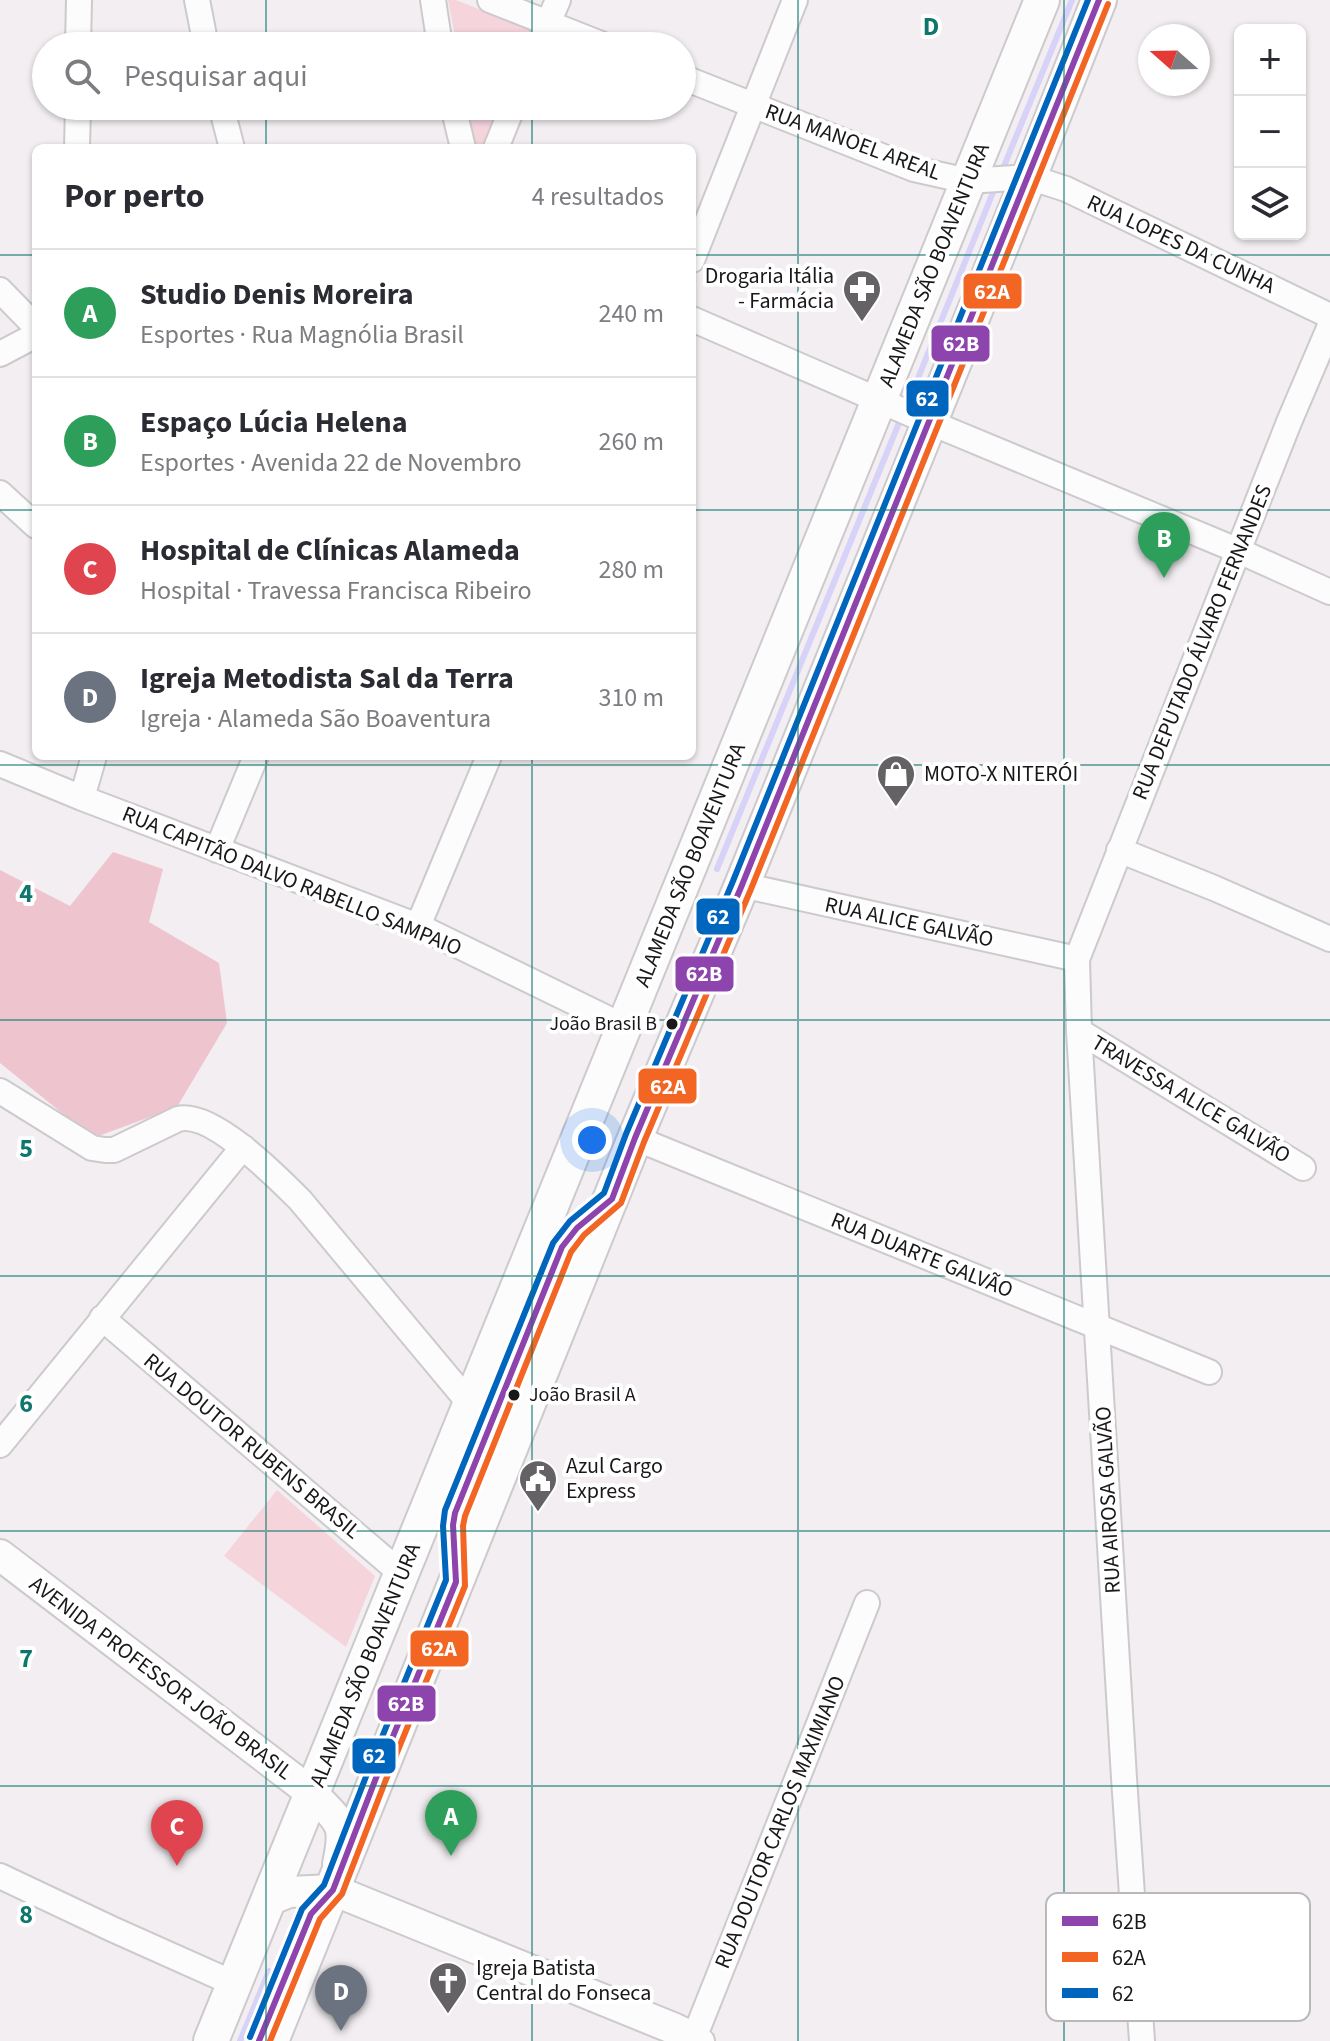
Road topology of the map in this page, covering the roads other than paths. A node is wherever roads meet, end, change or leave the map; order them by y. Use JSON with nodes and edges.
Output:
{"nodes":[{"id":1,"x":79,"y":0,"type":"edge"},
{"id":2,"x":197,"y":0,"type":"edge"},
{"id":3,"x":433,"y":0,"type":"edge"},
{"id":4,"x":490,"y":0,"type":"edge"},
{"id":5,"x":795,"y":0,"type":"edge"},
{"id":6,"x":1042,"y":0,"type":"edge"},
{"id":7,"x":1099,"y":0,"type":"edge"},
{"id":8,"x":553,"y":11,"type":"edge"},
{"id":9,"x":78,"y":32,"type":"edge"},
{"id":10,"x":203,"y":32,"type":"edge"},
{"id":11,"x":438,"y":32,"type":"edge"},
{"id":12,"x":544,"y":32,"type":"edge"},
{"id":13,"x":585,"y":32,"type":"edge"},
{"id":14,"x":696,"y":83,"type":"edge"},
{"id":15,"x":753,"y":106,"type":"junction"},
{"id":16,"x":78,"y":120,"type":"edge"},
{"id":17,"x":225,"y":120,"type":"edge"},
{"id":18,"x":456,"y":120,"type":"edge"},
{"id":19,"x":507,"y":120,"type":"edge"},
{"id":20,"x":77,"y":144,"type":"edge"},
{"id":21,"x":231,"y":144,"type":"edge"},
{"id":22,"x":462,"y":144,"type":"edge"},
{"id":23,"x":498,"y":144,"type":"edge"},
{"id":24,"x":1020,"y":178,"type":"junction"},
{"id":25,"x":976,"y":181,"type":"junction"},
{"id":26,"x":696,"y":250,"type":"edge"},
{"id":27,"x":0,"y":290,"type":"edge"},
{"id":28,"x":1330,"y":316,"type":"edge"},
{"id":29,"x":696,"y":321,"type":"edge"},
{"id":30,"x":32,"y":323,"type":"edge"},
{"id":31,"x":1330,"y":326,"type":"edge"},
{"id":32,"x":32,"y":337,"type":"edge"},
{"id":33,"x":0,"y":354,"type":"edge"},
{"id":34,"x":878,"y":400,"type":"junction"},
{"id":35,"x":929,"y":422,"type":"junction"},
{"id":36,"x":0,"y":493,"type":"edge"},
{"id":37,"x":32,"y":522,"type":"edge"},
{"id":38,"x":1239,"y":551,"type":"junction"},
{"id":39,"x":1330,"y":592,"type":"edge"},
{"id":40,"x":93,"y":760,"type":"edge"},
{"id":41,"x":254,"y":760,"type":"edge"},
{"id":42,"x":487,"y":760,"type":"edge"},
{"id":43,"x":0,"y":764,"type":"edge"},
{"id":44,"x":82,"y":798,"type":"junction"},
{"id":45,"x":217,"y":850,"type":"junction"},
{"id":46,"x":1119,"y":850,"type":"junction"},
{"id":47,"x":742,"y":885,"type":"junction"},
{"id":48,"x":418,"y":926,"type":"junction"},
{"id":49,"x":1330,"y":939,"type":"edge"},
{"id":50,"x":1077,"y":959,"type":"junction"},
{"id":51,"x":625,"y":1027,"type":"junction"},
{"id":52,"x":1079,"y":1031,"type":"junction"},
{"id":53,"x":0,"y":1091,"type":"edge"},
{"id":54,"x":635,"y":1138,"type":"junction"},
{"id":55,"x":243,"y":1147,"type":"junction"},
{"id":56,"x":1303,"y":1168,"type":"dead end"},
{"id":57,"x":102,"y":1318,"type":"junction"},
{"id":58,"x":1098,"y":1327,"type":"junction"},
{"id":59,"x":1209,"y":1372,"type":"dead end"},
{"id":60,"x":471,"y":1405,"type":"junction"},
{"id":61,"x":0,"y":1445,"type":"edge"},
{"id":62,"x":0,"y":1555,"type":"edge"},
{"id":63,"x":402,"y":1574,"type":"junction"},
{"id":64,"x":867,"y":1603,"type":"dead end"},
{"id":65,"x":313,"y":1794,"type":"junction"},
{"id":66,"x":0,"y":1876,"type":"edge"},
{"id":67,"x":333,"y":1890,"type":"junction"},
{"id":68,"x":1132,"y":1893,"type":"edge"},
{"id":69,"x":269,"y":1900,"type":"junction"},
{"id":70,"x":235,"y":1984,"type":"junction"},
{"id":71,"x":1141,"y":2021,"type":"edge"},
{"id":72,"x":696,"y":2040,"type":"edge"},
{"id":73,"x":211,"y":2041,"type":"edge"},
{"id":74,"x":271,"y":2041,"type":"edge"},
{"id":75,"x":1142,"y":2041,"type":"edge"}],
"edges":[{"from":1,"to":9,"type":"street"},
{"from":2,"to":10,"type":"street"},
{"from":3,"to":11,"type":"street"},
{"from":4,"to":8,"type":"street"},
{"from":5,"to":15,"type":"street"},
{"from":6,"to":25,"type":"highway","name":"ALAMEDA SÃO BOAVENTURA"},
{"from":7,"to":24,"type":"highway"},
{"from":8,"to":12,"type":"street"},
{"from":8,"to":13,"type":"street"},
{"from":14,"to":15,"type":"street","name":"RUA MANOEL AREAL"},
{"from":15,"to":25,"type":"street","name":"RUA MANOEL AREAL"},
{"from":15,"to":26,"type":"street"},
{"from":16,"to":20,"type":"street"},
{"from":17,"to":21,"type":"street"},
{"from":18,"to":22,"type":"street"},
{"from":19,"to":23,"type":"street"},
{"from":24,"to":25,"type":"street","name":"RUA MANOEL AREAL"},
{"from":24,"to":28,"type":"street","name":"RUA LOPES DA CUNHA"},
{"from":24,"to":35,"type":"highway"},
{"from":25,"to":34,"type":"highway","name":"ALAMEDA SÃO BOAVENTURA"},
{"from":27,"to":30,"type":"street"},
{"from":29,"to":34,"type":"street"},
{"from":31,"to":38,"type":"street","name":"RUA DEPUTADO ÁLVARO FERNANDES"},
{"from":32,"to":33,"type":"street"},
{"from":34,"to":35,"type":"street"},
{"from":34,"to":51,"type":"highway","name":"ALAMEDA SÃO BOAVENTURA"},
{"from":35,"to":38,"type":"street"},
{"from":35,"to":47,"type":"highway"},
{"from":36,"to":37,"type":"street"},
{"from":38,"to":39,"type":"street"},
{"from":38,"to":46,"type":"street","name":"RUA DEPUTADO ÁLVARO FERNANDES"},
{"from":40,"to":44,"type":"street"},
{"from":41,"to":45,"type":"street"},
{"from":42,"to":48,"type":"street"},
{"from":43,"to":44,"type":"street","name":"RUA CAPITÃO DALVO RABELLO SAMPAIO"},
{"from":44,"to":45,"type":"street","name":"RUA CAPITÃO DALVO RABELLO SAMPAIO"},
{"from":45,"to":48,"type":"street","name":"RUA CAPITÃO DALVO RABELLO SAMPAIO"},
{"from":46,"to":49,"type":"street"},
{"from":46,"to":50,"type":"street","name":"RUA DEPUTADO ÁLVARO FERNANDES"},
{"from":47,"to":50,"type":"street","name":"RUA ALICE GALVÃO"},
{"from":47,"to":54,"type":"highway"},
{"from":48,"to":51,"type":"street","name":"RUA CAPITÃO DALVO RABELLO SAMPAIO"},
{"from":50,"to":52,"type":"street","name":"RUA AIROSA GALVÃO"},
{"from":51,"to":60,"type":"highway","name":"ALAMEDA SÃO BOAVENTURA"},
{"from":52,"to":56,"type":"street","name":"TRAVESSA ALICE GALVÃO"},
{"from":52,"to":58,"type":"street","name":"RUA AIROSA GALVÃO"},
{"from":53,"to":55,"type":"street"},
{"from":54,"to":58,"type":"street","name":"RUA DUARTE GALVÃO"},
{"from":54,"to":67,"type":"highway"},
{"from":55,"to":57,"type":"street"},
{"from":55,"to":60,"type":"street"},
{"from":57,"to":61,"type":"street"},
{"from":57,"to":63,"type":"street","name":"RUA DOUTOR RUBENS BRASIL"},
{"from":58,"to":59,"type":"street","name":"RUA DUARTE GALVÃO"},
{"from":58,"to":68,"type":"street","name":"RUA AIROSA GALVÃO"},
{"from":60,"to":63,"type":"highway","name":"ALAMEDA SÃO BOAVENTURA"},
{"from":62,"to":65,"type":"main road","name":"AVENIDA PROFESSOR JOÃO BRASIL"},
{"from":63,"to":65,"type":"highway","name":"ALAMEDA SÃO BOAVENTURA"},
{"from":64,"to":72,"type":"street","name":"RUA DOUTOR CARLOS MAXIMIANO"},
{"from":65,"to":67,"type":"main road","name":"AVENIDA PROFESSOR JOÃO BRASIL"},
{"from":65,"to":69,"type":"highway","name":"ALAMEDA SÃO BOAVENTURA"},
{"from":66,"to":70,"type":"street"},
{"from":67,"to":69,"type":"main road"},
{"from":67,"to":72,"type":"main road"},
{"from":67,"to":74,"type":"highway"},
{"from":69,"to":70,"type":"highway","name":"ALAMEDA SÃO BOAVENTURA"},
{"from":70,"to":73,"type":"highway","name":"ALAMEDA SÃO BOAVENTURA"},
{"from":71,"to":75,"type":"street","name":"RUA AIROSA GALVÃO"}]}
